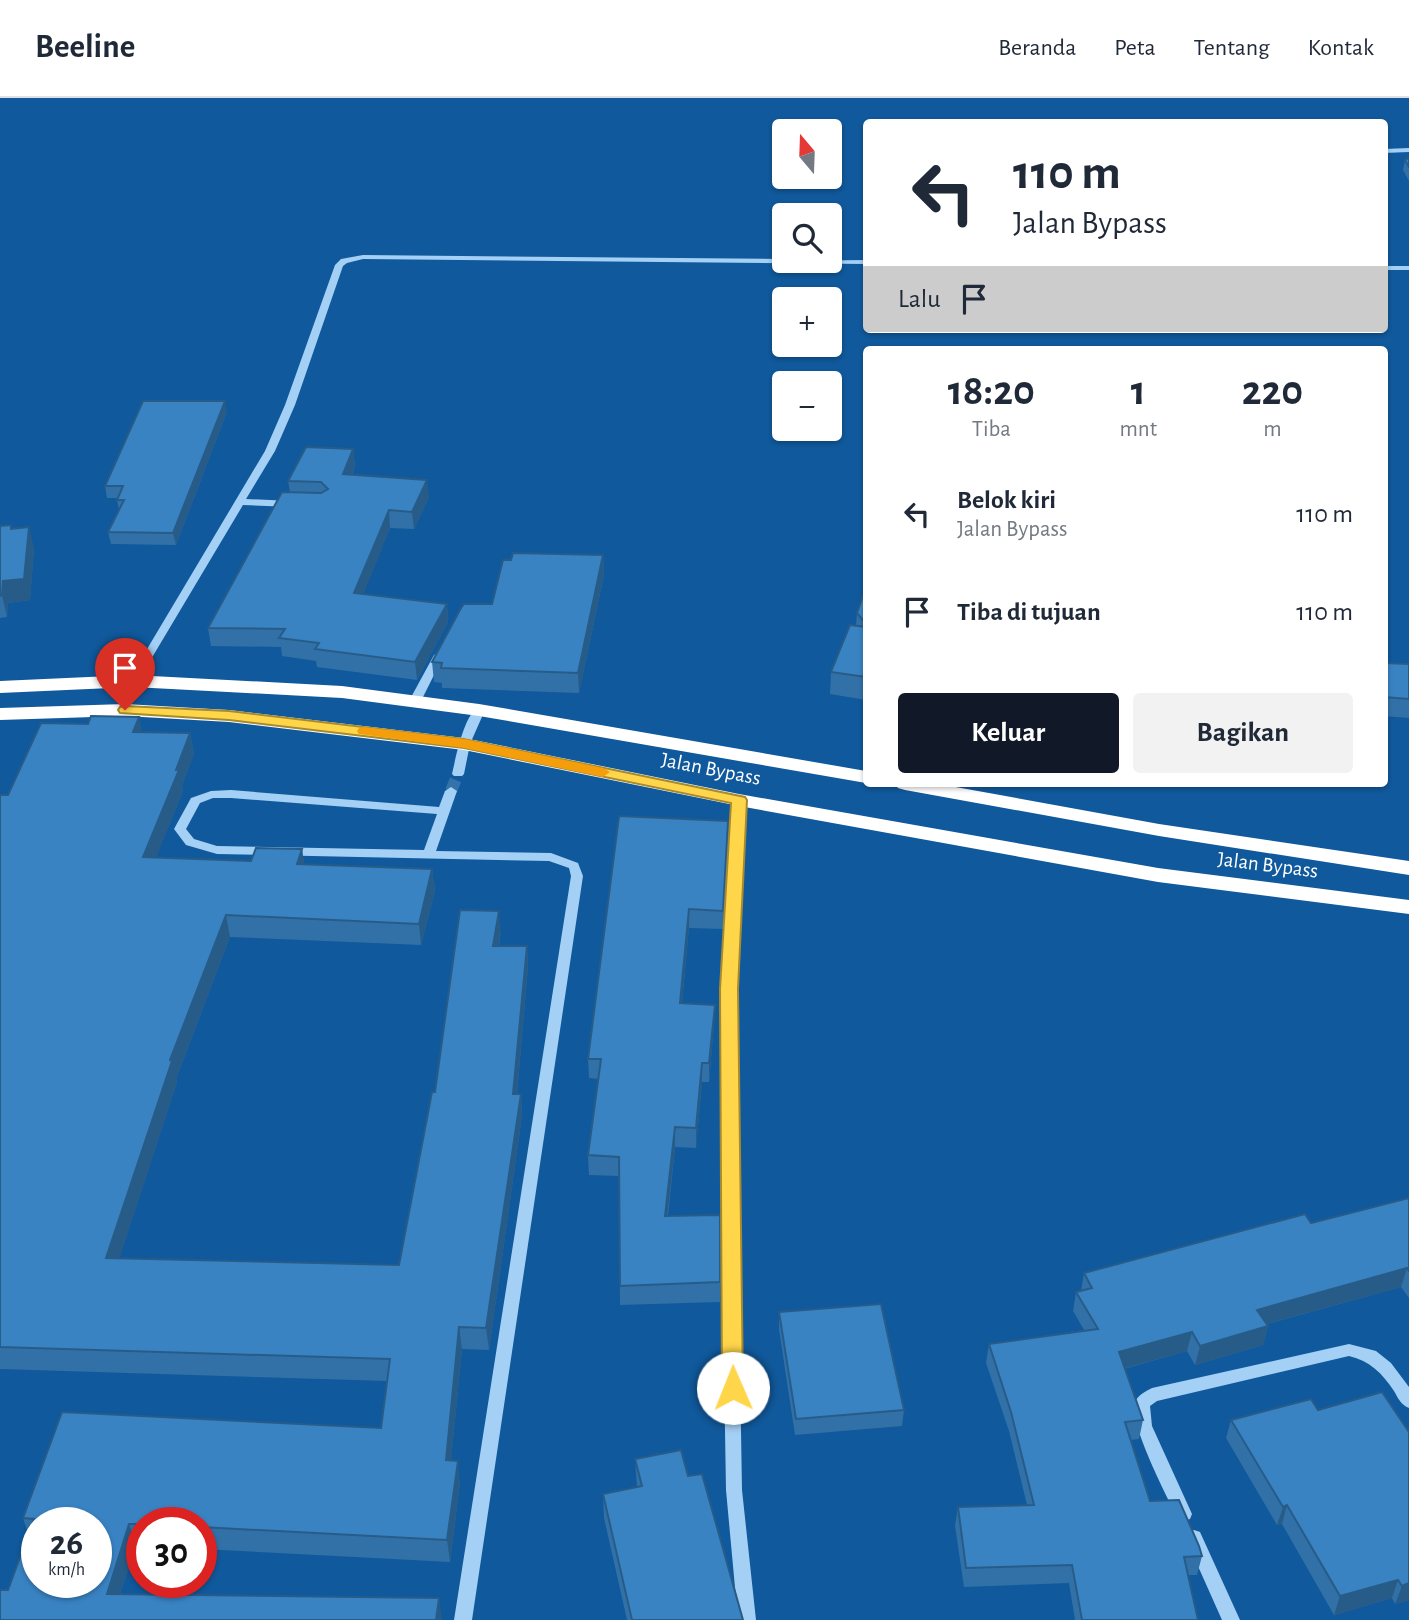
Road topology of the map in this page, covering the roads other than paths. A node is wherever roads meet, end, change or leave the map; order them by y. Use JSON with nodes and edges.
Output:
{"nodes":[{"id":1,"x":1409,"y":150,"type":"edge"},
{"id":2,"x":1388,"y":151,"type":"edge"},
{"id":3,"x":863,"y":262,"type":"edge"},
{"id":4,"x":1388,"y":268,"type":"edge"},
{"id":5,"x":1409,"y":268,"type":"edge"},
{"id":6,"x":240,"y":502,"type":"junction"},
{"id":7,"x":309,"y":505,"type":"edge"},
{"id":8,"x":443,"y":647,"type":"edge"},
{"id":9,"x":134,"y":681,"type":"junction"},
{"id":10,"x":0,"y":687,"type":"edge"},
{"id":11,"x":415,"y":701,"type":"junction"},
{"id":12,"x":479,"y":710,"type":"junction"},
{"id":13,"x":0,"y":714,"type":"edge"},
{"id":14,"x":464,"y":744,"type":"junction"},
{"id":15,"x":458,"y":774,"type":"tunnel mouth"},
{"id":16,"x":863,"y":776,"type":"edge"},
{"id":17,"x":927,"y":787,"type":"edge"},
{"id":18,"x":451,"y":790,"type":"tunnel mouth"},
{"id":19,"x":739,"y":800,"type":"junction"},
{"id":20,"x":444,"y":811,"type":"junction"},
{"id":21,"x":429,"y":853,"type":"junction"},
{"id":22,"x":1409,"y":868,"type":"edge"},
{"id":23,"x":1409,"y":907,"type":"edge"},
{"id":24,"x":1409,"y":1401,"type":"edge"},
{"id":25,"x":463,"y":1620,"type":"edge"},
{"id":26,"x":747,"y":1620,"type":"edge"},
{"id":27,"x":1231,"y":1620,"type":"edge"}],
"edges":[{"from":1,"to":2,"type":"street"},
{"from":3,"to":6,"type":"street"},
{"from":4,"to":5,"type":"street"},
{"from":6,"to":7,"type":"street"},
{"from":6,"to":9,"type":"street"},
{"from":8,"to":11,"type":"street"},
{"from":9,"to":10,"type":"highway","name":"Jalan Bypass"},
{"from":9,"to":11,"type":"highway","name":"Jalan Bypass"},
{"from":11,"to":12,"type":"highway","name":"Jalan Bypass"},
{"from":12,"to":14,"type":"street"},
{"from":12,"to":16,"type":"highway","name":"Jalan Bypass"},
{"from":13,"to":14,"type":"highway","name":"Jalan Bypass"},
{"from":14,"to":15,"type":"street"},
{"from":14,"to":19,"type":"highway","name":"Jalan Bypass"},
{"from":17,"to":22,"type":"highway","name":"Jalan Bypass"},
{"from":18,"to":20,"type":"street"},
{"from":19,"to":23,"type":"highway","name":"Jalan Bypass"},
{"from":19,"to":26,"type":"street"},
{"from":20,"to":21,"type":"street"},
{"from":20,"to":21,"type":"street"},
{"from":21,"to":25,"type":"street"},
{"from":24,"to":27,"type":"street"}]}
